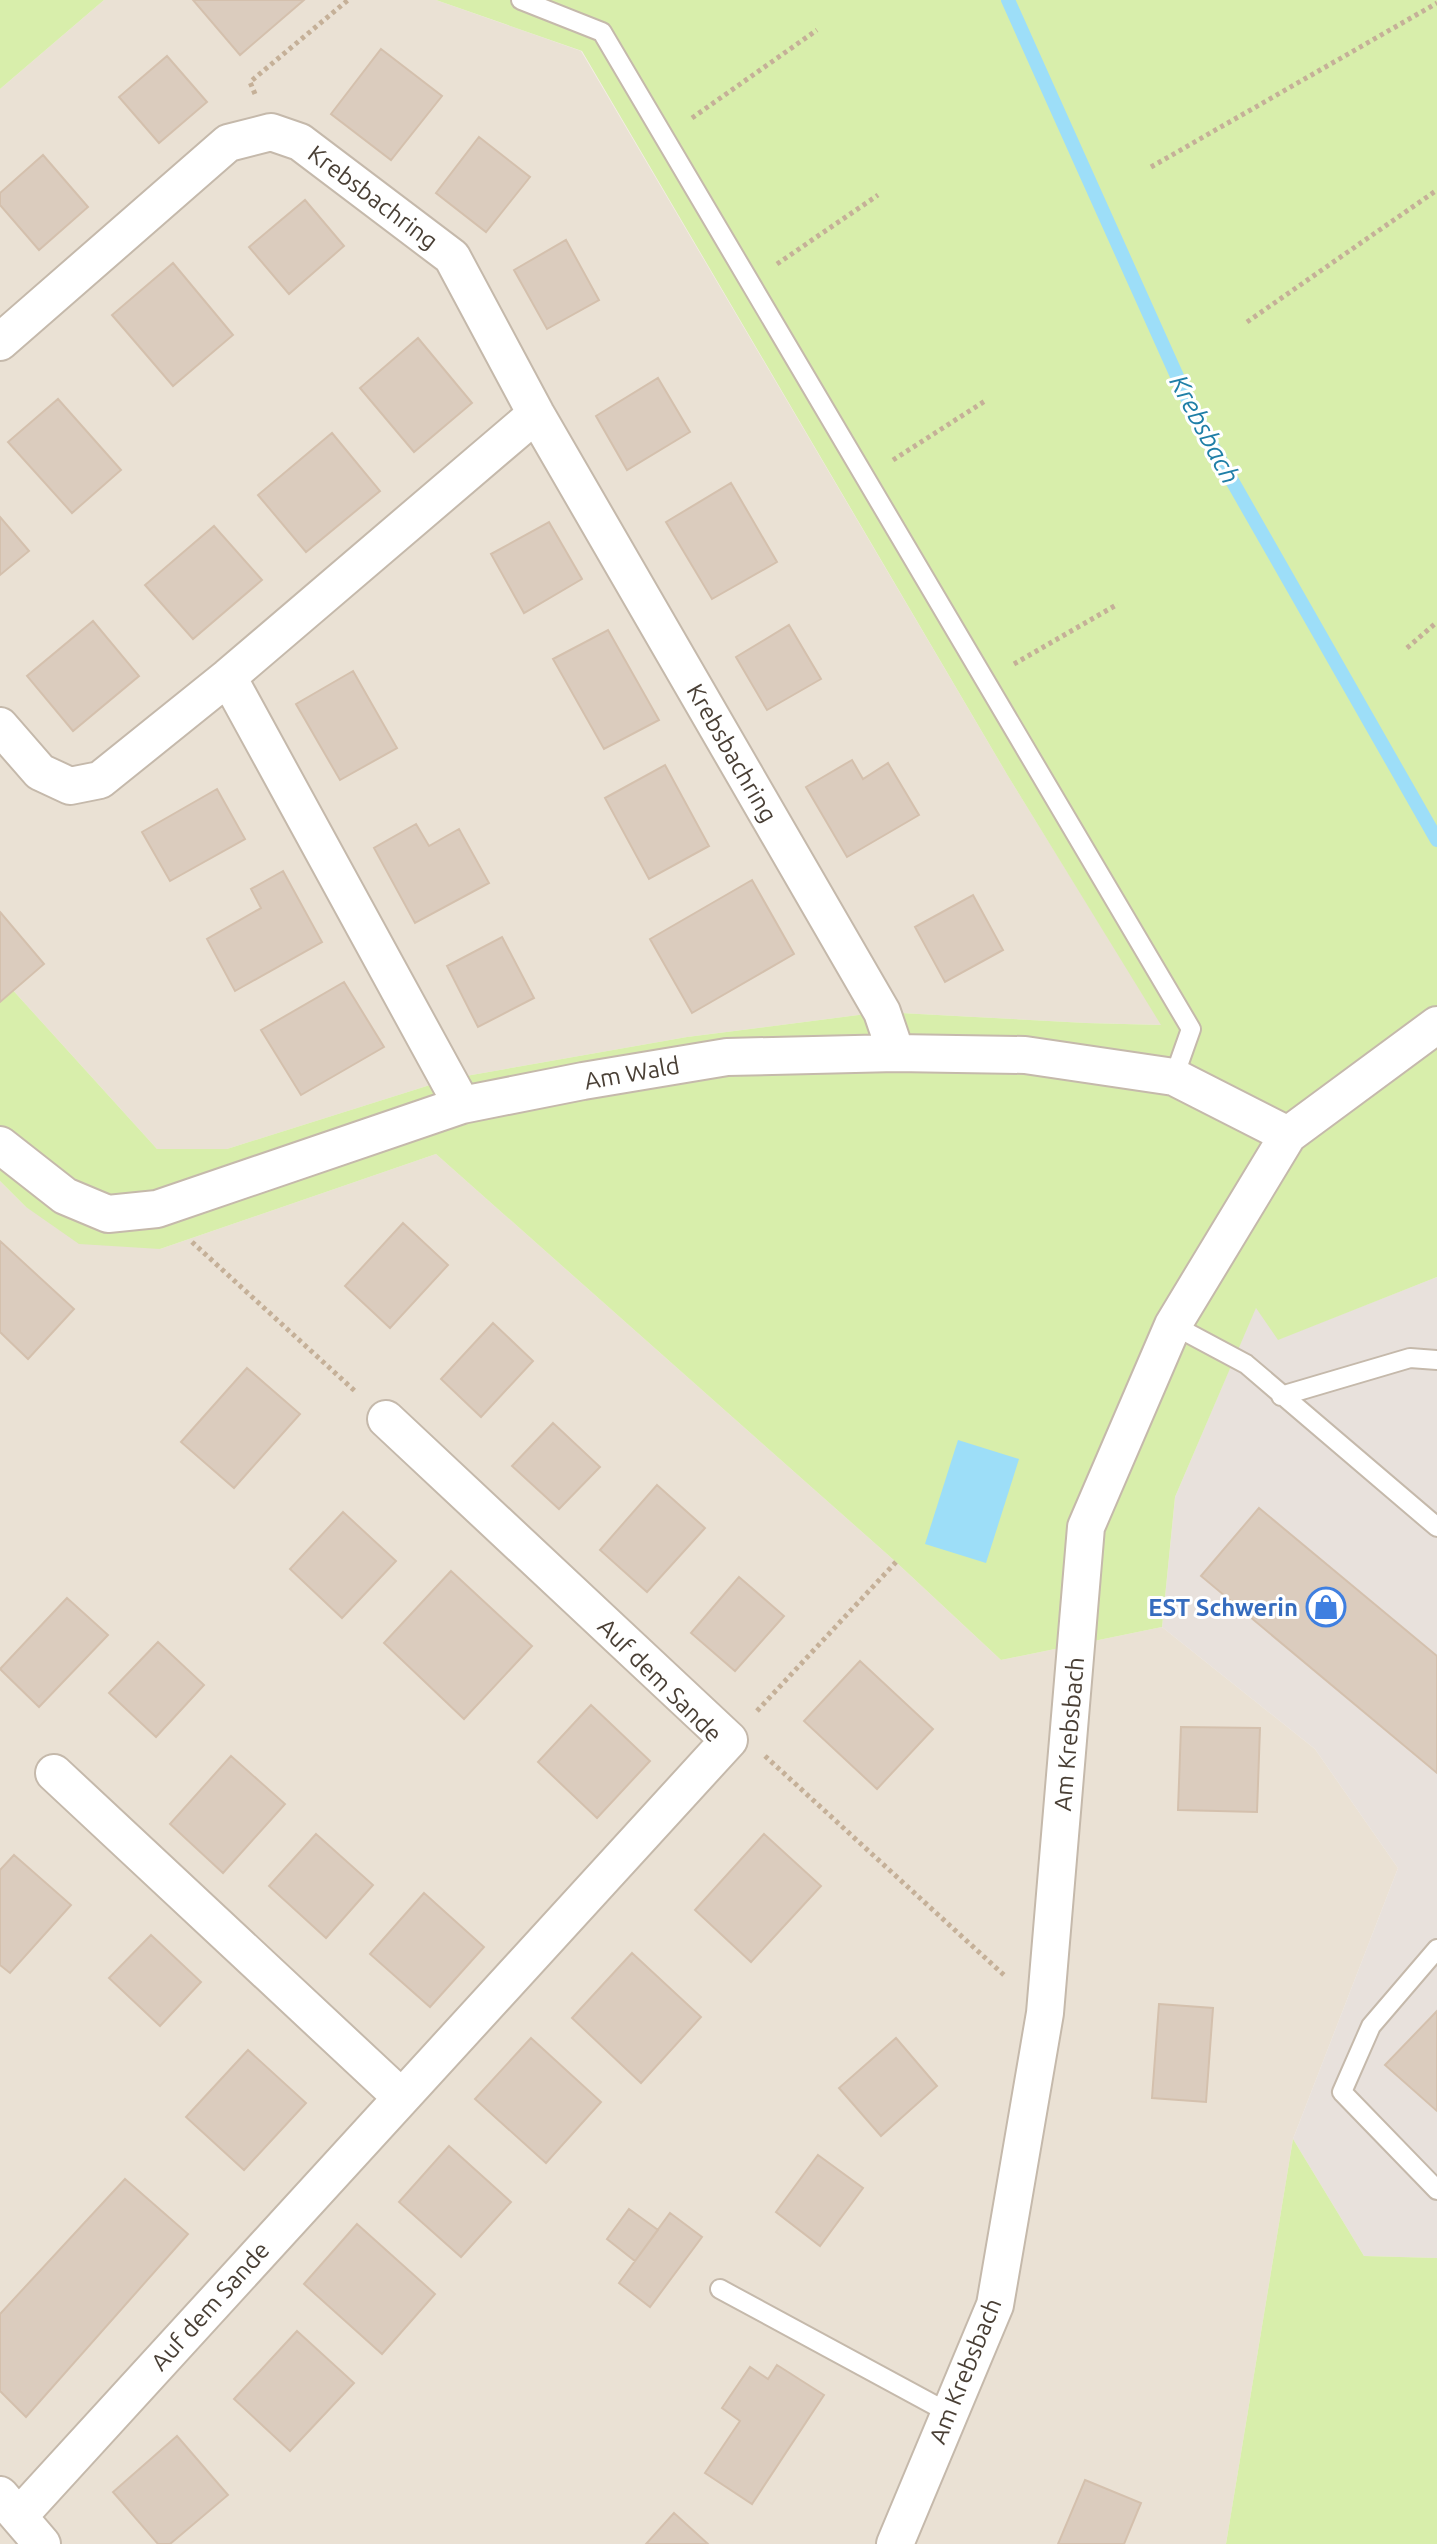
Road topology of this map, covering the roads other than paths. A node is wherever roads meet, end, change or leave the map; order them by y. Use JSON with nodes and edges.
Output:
{"nodes":[{"id":1,"x":521,"y":0,"type":"edge"},
{"id":2,"x":0,"y":342,"type":"edge"},
{"id":3,"x":536,"y":414,"type":"junction"},
{"id":4,"x":228,"y":677,"type":"junction"},
{"id":5,"x":0,"y":726,"type":"edge"},
{"id":6,"x":1437,"y":1025,"type":"edge"},
{"id":7,"x":896,"y":1053,"type":"junction"},
{"id":8,"x":1174,"y":1077,"type":"junction"},
{"id":9,"x":462,"y":1105,"type":"junction"},
{"id":10,"x":1288,"y":1135,"type":"junction"},
{"id":11,"x":0,"y":1145,"type":"edge"},
{"id":12,"x":1173,"y":1325,"type":"junction"},
{"id":13,"x":1437,"y":1360,"type":"edge"},
{"id":14,"x":1281,"y":1396,"type":"junction"},
{"id":15,"x":386,"y":1419,"type":"road end"},
{"id":16,"x":1437,"y":1527,"type":"edge"},
{"id":17,"x":54,"y":1773,"type":"dead end"},
{"id":18,"x":1437,"y":1949,"type":"edge"},
{"id":19,"x":401,"y":2097,"type":"junction"},
{"id":20,"x":1437,"y":2190,"type":"edge"},
{"id":21,"x":720,"y":2289,"type":"dead end"},
{"id":22,"x":949,"y":2413,"type":"junction"},
{"id":23,"x":10,"y":2506,"type":"edge"},
{"id":24,"x":42,"y":2544,"type":"edge"},
{"id":25,"x":895,"y":2544,"type":"edge"}],
"edges":[{"from":1,"to":8,"type":"lane"},
{"from":2,"to":3,"type":"street","name":"Krebsbachring"},
{"from":3,"to":4,"type":"street"},
{"from":3,"to":7,"type":"street","name":"Krebsbachring"},
{"from":4,"to":5,"type":"street"},
{"from":4,"to":9,"type":"street"},
{"from":6,"to":10,"type":"street","name":"Am Krebsbach"},
{"from":7,"to":8,"type":"street","name":"Am Wald"},
{"from":7,"to":9,"type":"street","name":"Am Wald"},
{"from":8,"to":10,"type":"street","name":"Am Wald"},
{"from":9,"to":11,"type":"street","name":"Am Wald"},
{"from":10,"to":12,"type":"street","name":"Am Krebsbach"},
{"from":12,"to":14,"type":"lane"},
{"from":12,"to":22,"type":"street","name":"Am Krebsbach"},
{"from":13,"to":14,"type":"lane"},
{"from":14,"to":16,"type":"lane"},
{"from":15,"to":19,"type":"street","name":"Auf dem Sande"},
{"from":17,"to":19,"type":"street"},
{"from":18,"to":20,"type":"lane"},
{"from":19,"to":23,"type":"street","name":"Auf dem Sande"},
{"from":21,"to":22,"type":"lane"},
{"from":22,"to":25,"type":"street","name":"Am Krebsbach"},
{"from":23,"to":24,"type":"street","name":"Auf dem Sande"}]}
